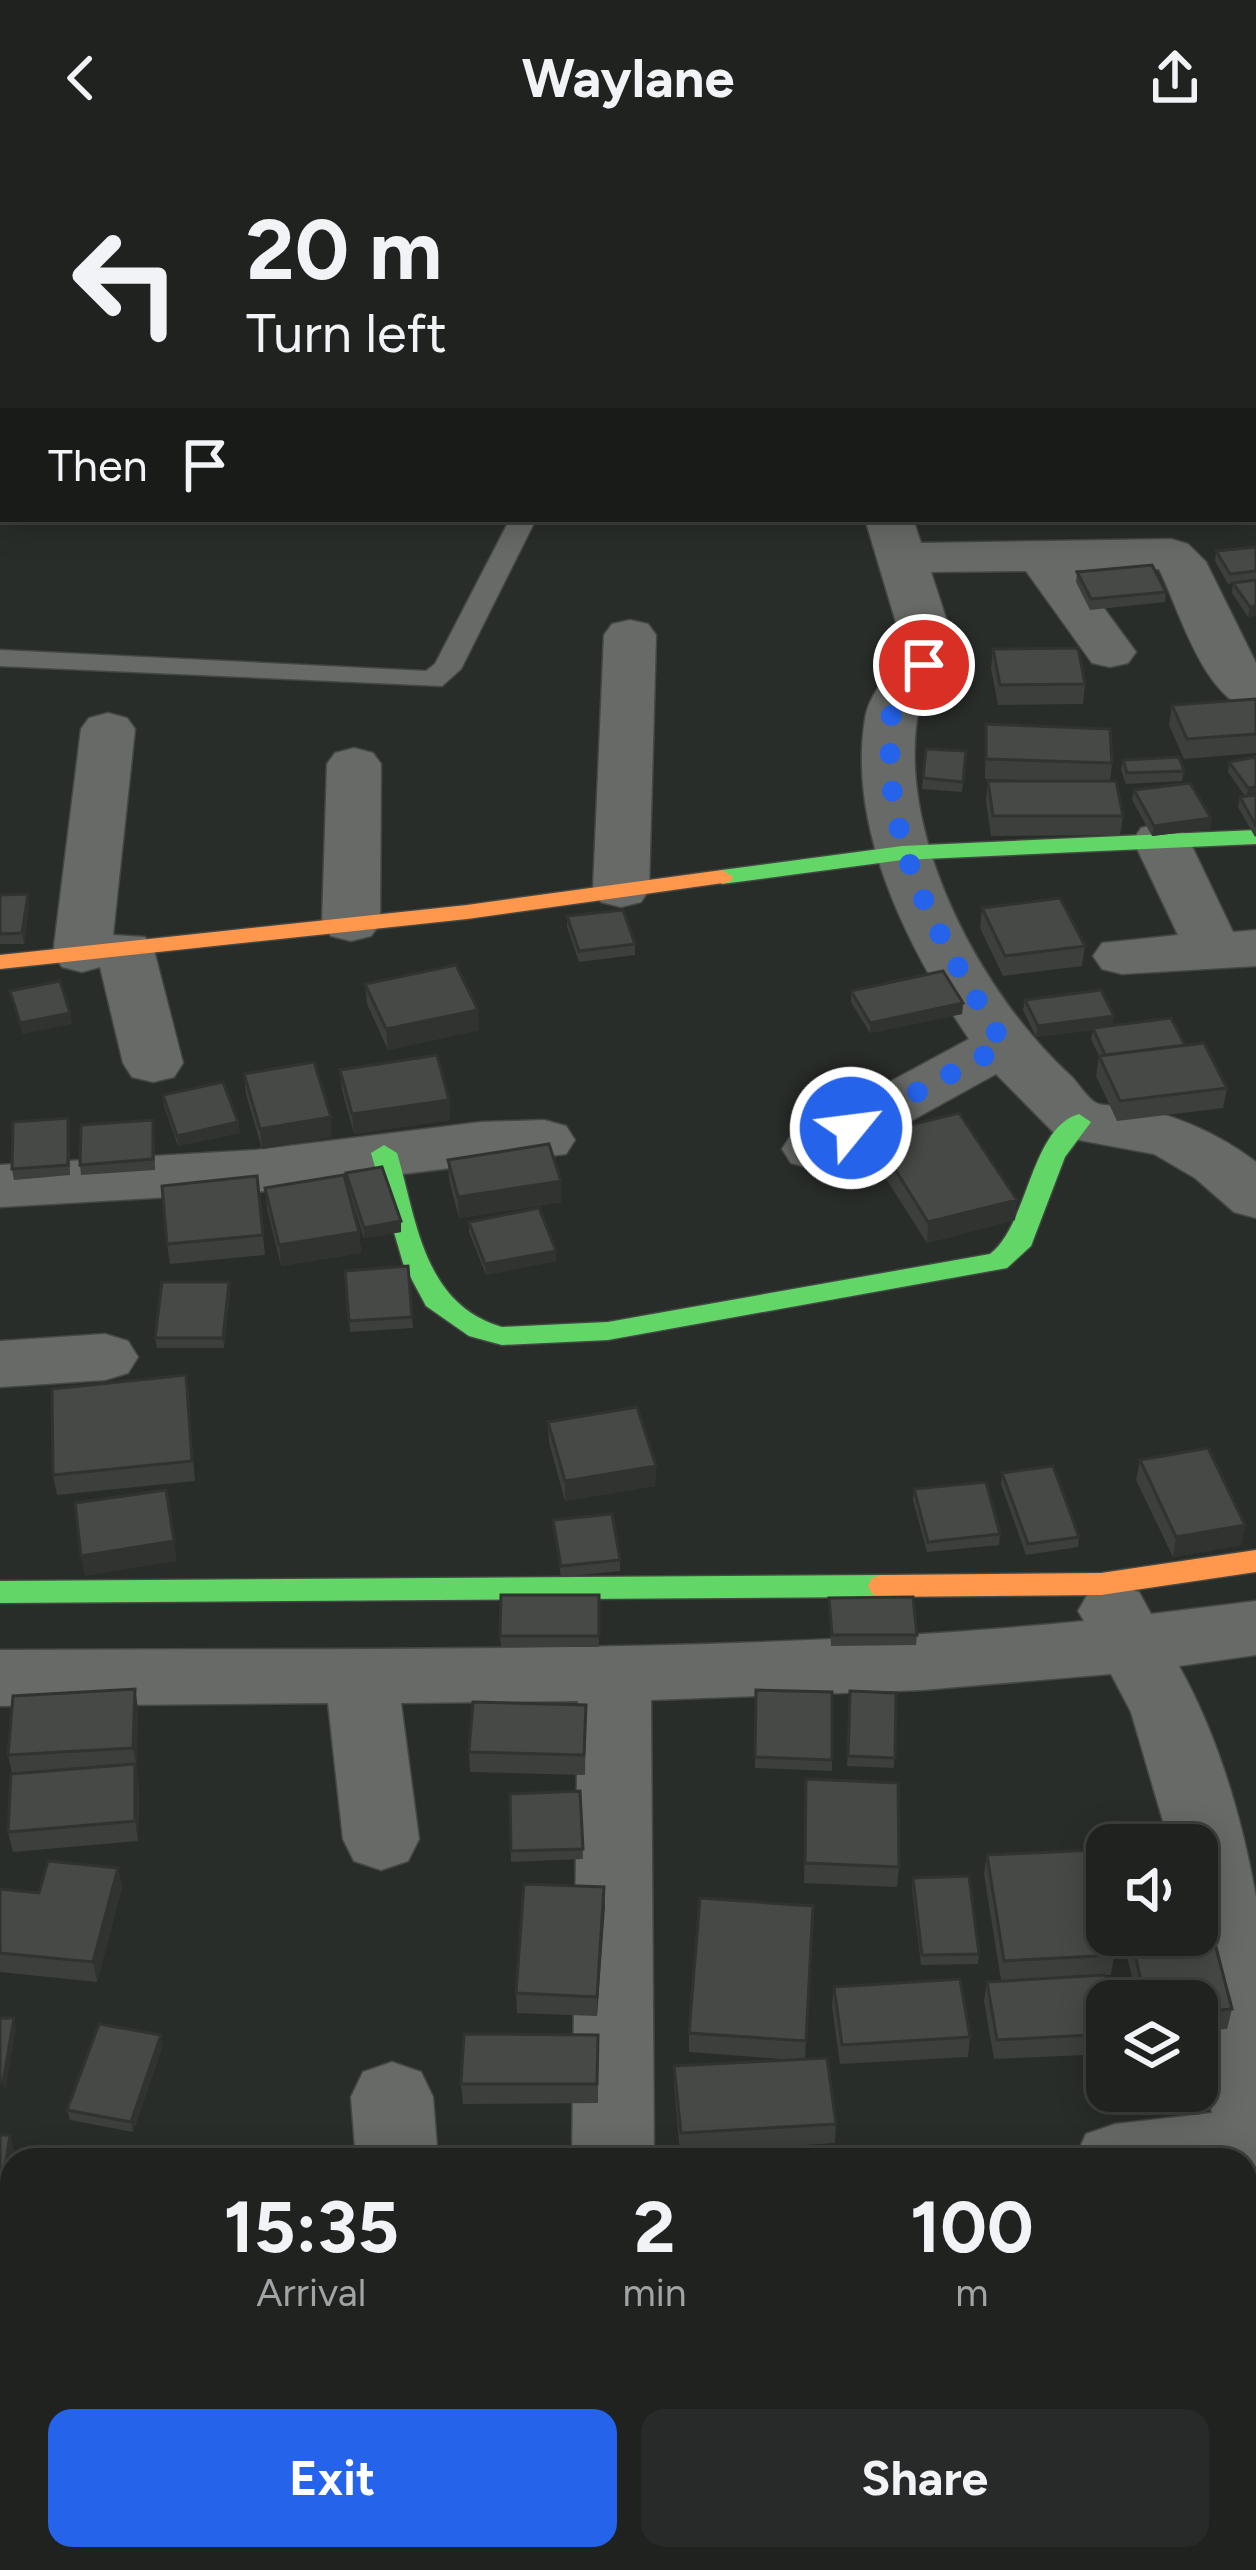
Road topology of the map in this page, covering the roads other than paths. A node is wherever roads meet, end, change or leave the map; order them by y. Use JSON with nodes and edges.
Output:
{"nodes":[{"id":1,"x":521,"y":522,"type":"edge"},
{"id":2,"x":897,"y":538,"type":"edge"},
{"id":3,"x":1041,"y":557,"type":"junction"},
{"id":4,"x":630,"y":635,"type":"dead end"},
{"id":5,"x":1110,"y":652,"type":"dead end"},
{"id":6,"x":0,"y":658,"type":"edge"},
{"id":7,"x":1246,"y":670,"type":"edge"},
{"id":8,"x":108,"y":729,"type":"dead end"},
{"id":9,"x":354,"y":764,"type":"dead end"},
{"id":10,"x":1256,"y":837,"type":"edge"},
{"id":11,"x":1160,"y":840,"type":"junction"},
{"id":12,"x":902,"y":854,"type":"junction"},
{"id":13,"x":621,"y":890,"type":"junction"},
{"id":14,"x":351,"y":924,"type":"junction"},
{"id":15,"x":1235,"y":950,"type":"edge"},
{"id":16,"x":104,"y":952,"type":"junction"},
{"id":17,"x":1122,"y":956,"type":"dead end"},
{"id":18,"x":0,"y":962,"type":"edge"},
{"id":19,"x":1004,"y":1045,"type":"junction"},
{"id":20,"x":153,"y":1063,"type":"dead end"},
{"id":21,"x":1079,"y":1122,"type":"junction"},
{"id":22,"x":544,"y":1141,"type":"edge"},
{"id":23,"x":813,"y":1149,"type":"dead end"},
{"id":24,"x":384,"y":1153,"type":"junction"},
{"id":25,"x":0,"y":1186,"type":"edge"},
{"id":26,"x":1256,"y":1197,"type":"edge"},
{"id":27,"x":105,"y":1357,"type":"dead end"},
{"id":28,"x":0,"y":1364,"type":"edge"},
{"id":29,"x":1256,"y":1561,"type":"edge"},
{"id":30,"x":0,"y":1592,"type":"edge"},
{"id":31,"x":1116,"y":1615,"type":"junction"},
{"id":32,"x":1256,"y":1628,"type":"edge"},
{"id":33,"x":615,"y":1674,"type":"junction"},
{"id":34,"x":361,"y":1675,"type":"junction"},
{"id":35,"x":0,"y":1678,"type":"edge"},
{"id":36,"x":381,"y":1839,"type":"dead end"},
{"id":37,"x":1256,"y":2130,"type":"edge"},
{"id":38,"x":1256,"y":2144,"type":"edge"},
{"id":39,"x":613,"y":2148,"type":"edge"},
{"id":40,"x":1221,"y":2148,"type":"edge"}],
"edges":[{"from":1,"to":6,"type":"lane"},
{"from":2,"to":3,"type":"street"},
{"from":2,"to":12,"type":"street"},
{"from":3,"to":5,"type":"street"},
{"from":3,"to":7,"type":"street"},
{"from":4,"to":13,"type":"street"},
{"from":8,"to":16,"type":"street"},
{"from":9,"to":14,"type":"street"},
{"from":10,"to":11,"type":"street"},
{"from":11,"to":12,"type":"street"},
{"from":11,"to":15,"type":"street"},
{"from":12,"to":13,"type":"street"},
{"from":12,"to":19,"type":"street"},
{"from":13,"to":14,"type":"street"},
{"from":14,"to":16,"type":"street"},
{"from":15,"to":17,"type":"street"},
{"from":16,"to":18,"type":"street"},
{"from":16,"to":20,"type":"street"},
{"from":19,"to":21,"type":"street"},
{"from":19,"to":23,"type":"street"},
{"from":21,"to":24,"type":"street"},
{"from":21,"to":26,"type":"street"},
{"from":22,"to":24,"type":"street"},
{"from":24,"to":25,"type":"street"},
{"from":27,"to":28,"type":"street"},
{"from":29,"to":31,"type":"street"},
{"from":30,"to":31,"type":"street"},
{"from":31,"to":32,"type":"street"},
{"from":31,"to":33,"type":"street"},
{"from":31,"to":37,"type":"street"},
{"from":33,"to":34,"type":"street"},
{"from":33,"to":39,"type":"street"},
{"from":34,"to":35,"type":"street"},
{"from":34,"to":36,"type":"street"},
{"from":38,"to":40,"type":"street"}]}
